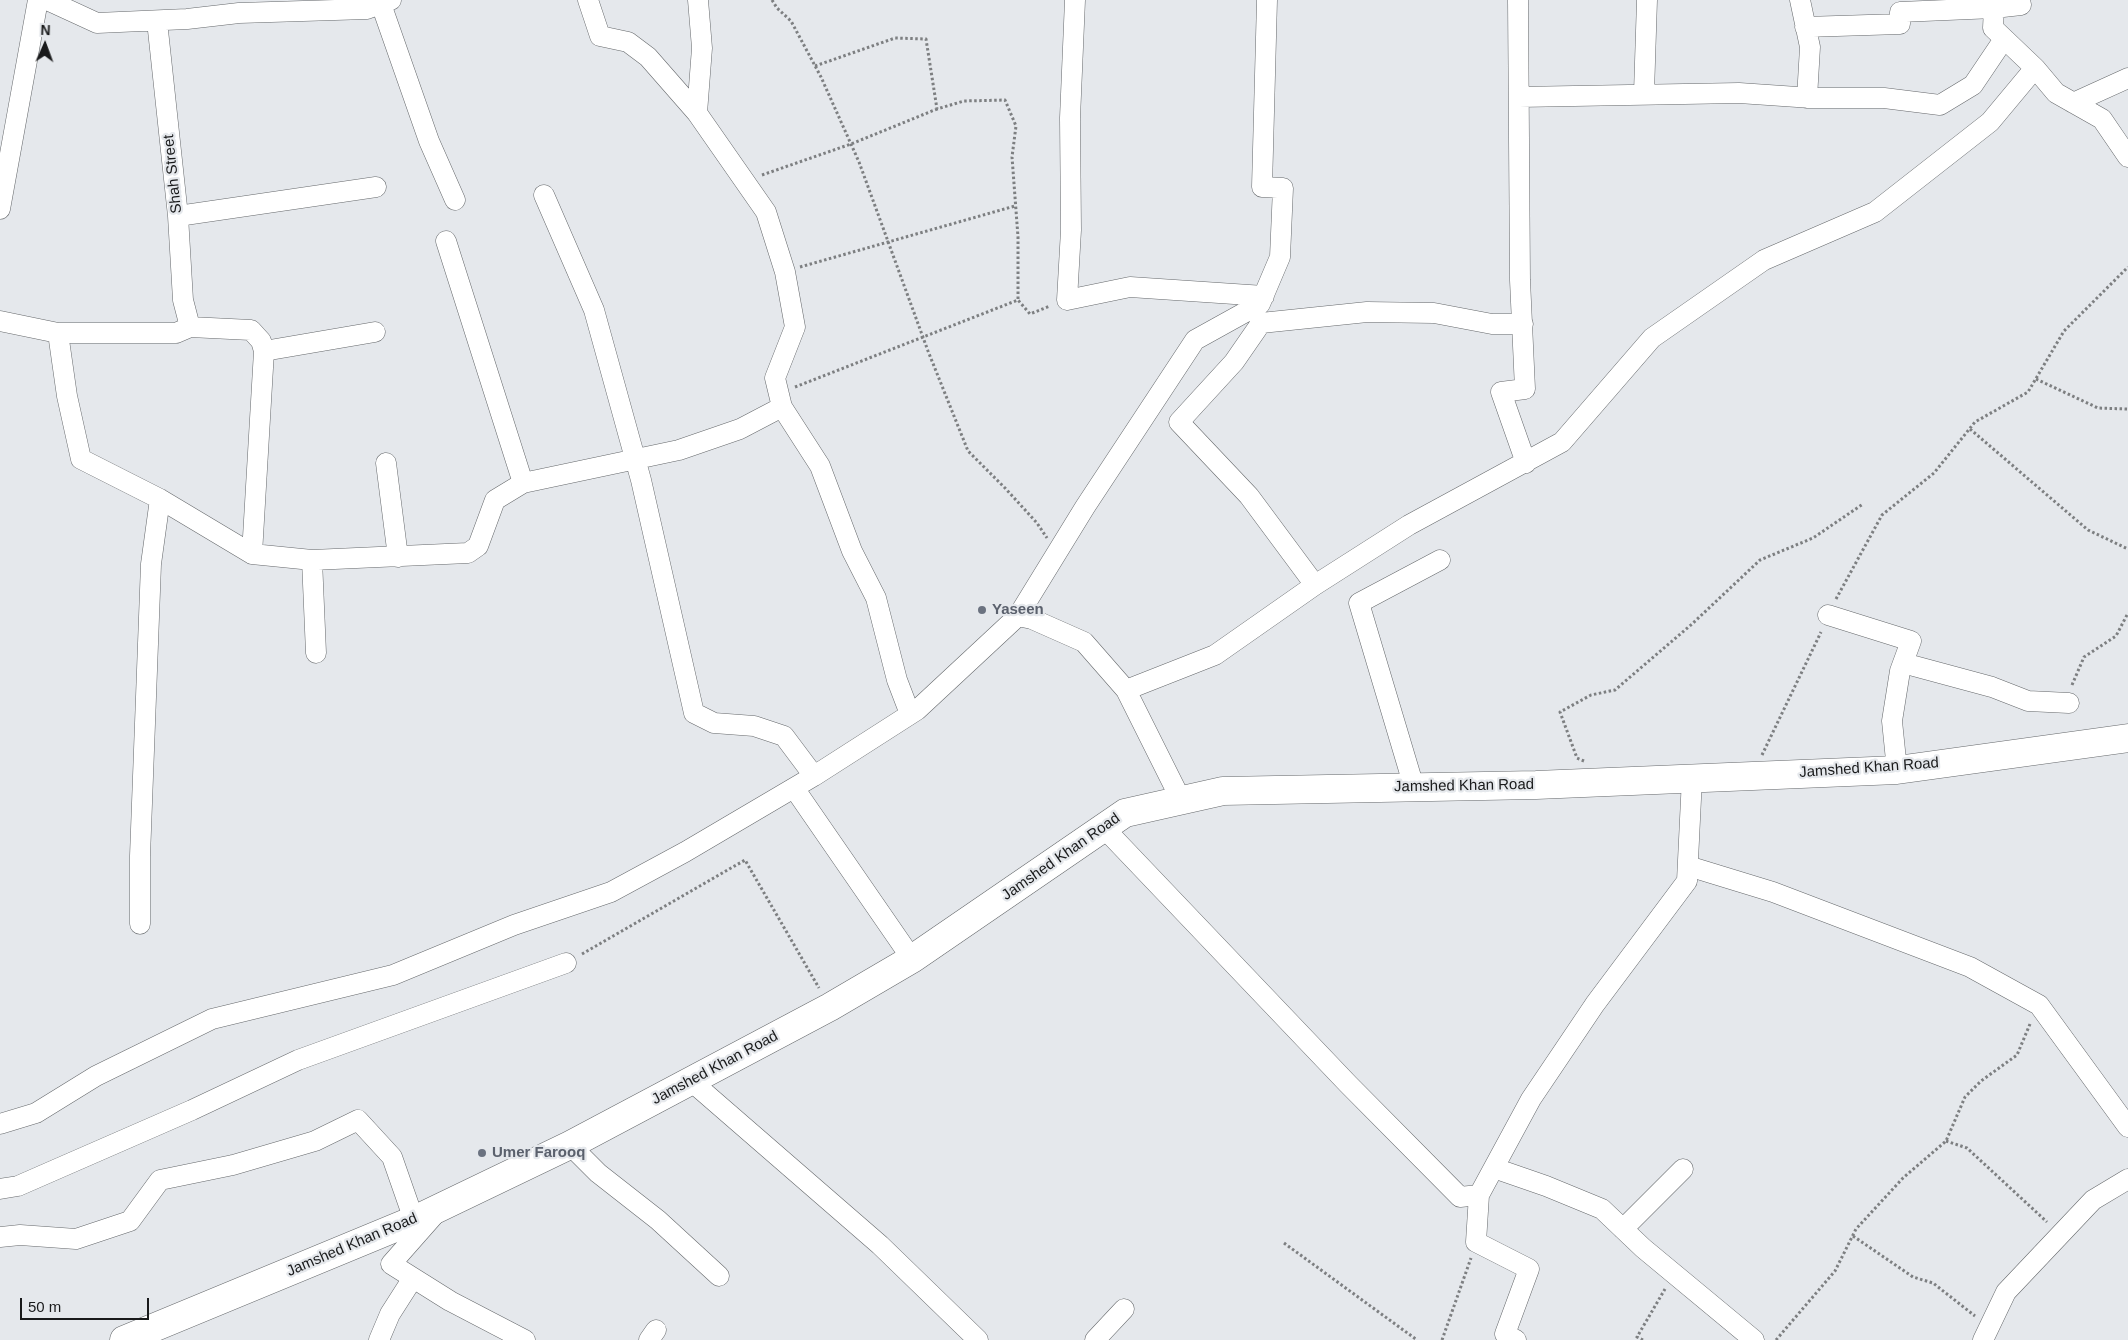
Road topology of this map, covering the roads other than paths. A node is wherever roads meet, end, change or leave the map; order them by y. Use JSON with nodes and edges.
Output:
{"nodes":[{"id":1,"x":38,"y":0,"type":"edge"},
{"id":2,"x":47,"y":0,"type":"edge"},
{"id":3,"x":588,"y":0,"type":"edge"},
{"id":4,"x":698,"y":0,"type":"edge"},
{"id":5,"x":1075,"y":0,"type":"edge"},
{"id":6,"x":1267,"y":0,"type":"edge"},
{"id":7,"x":1518,"y":0,"type":"edge"},
{"id":8,"x":1647,"y":0,"type":"edge"},
{"id":9,"x":1800,"y":0,"type":"edge"},
{"id":10,"x":386,"y":2,"type":"edge"},
{"id":11,"x":2024,"y":2,"type":"edge"},
{"id":12,"x":1994,"y":8,"type":"junction"},
{"id":13,"x":157,"y":21,"type":"junction"},
{"id":14,"x":1805,"y":26,"type":"junction"},
{"id":15,"x":2004,"y":39,"type":"junction"},
{"id":16,"x":2036,"y":68,"type":"junction"},
{"id":17,"x":2128,"y":78,"type":"edge"},
{"id":18,"x":1644,"y":93,"type":"junction"},
{"id":19,"x":1519,"y":96,"type":"junction"},
{"id":20,"x":1806,"y":98,"type":"junction"},
{"id":21,"x":2073,"y":103,"type":"junction"},
{"id":22,"x":697,"y":112,"type":"junction"},
{"id":23,"x":2128,"y":157,"type":"edge"},
{"id":24,"x":376,"y":187,"type":"dead end"},
{"id":25,"x":544,"y":195,"type":"dead end"},
{"id":26,"x":455,"y":200,"type":"dead end"},
{"id":27,"x":0,"y":209,"type":"edge"},
{"id":28,"x":178,"y":216,"type":"junction"},
{"id":29,"x":446,"y":241,"type":"dead end"},
{"id":30,"x":1264,"y":296,"type":"junction"},
{"id":31,"x":0,"y":321,"type":"edge"},
{"id":32,"x":1523,"y":324,"type":"junction"},
{"id":33,"x":190,"y":326,"type":"junction"},
{"id":34,"x":58,"y":332,"type":"junction"},
{"id":35,"x":375,"y":332,"type":"dead end"},
{"id":36,"x":264,"y":352,"type":"junction"},
{"id":37,"x":780,"y":400,"type":"junction"},
{"id":38,"x":634,"y":458,"type":"junction"},
{"id":39,"x":386,"y":463,"type":"dead end"},
{"id":40,"x":1526,"y":463,"type":"junction"},
{"id":41,"x":523,"y":483,"type":"junction"},
{"id":42,"x":160,"y":499,"type":"junction"},
{"id":43,"x":252,"y":554,"type":"junction"},
{"id":44,"x":398,"y":557,"type":"junction"},
{"id":45,"x":312,"y":560,"type":"junction"},
{"id":46,"x":1440,"y":560,"type":"dead end"},
{"id":47,"x":1315,"y":585,"type":"junction"},
{"id":48,"x":1018,"y":616,"type":"junction"},
{"id":49,"x":1828,"y":616,"type":"road end"},
{"id":50,"x":316,"y":653,"type":"dead end"},
{"id":51,"x":1903,"y":663,"type":"junction"},
{"id":52,"x":1126,"y":690,"type":"junction"},
{"id":53,"x":2069,"y":703,"type":"road end"},
{"id":54,"x":910,"y":714,"type":"junction"},
{"id":55,"x":2128,"y":738,"type":"edge"},
{"id":56,"x":1898,"y":770,"type":"junction"},
{"id":57,"x":814,"y":776,"type":"junction"},
{"id":58,"x":1692,"y":778,"type":"junction"},
{"id":59,"x":1414,"y":787,"type":"junction"},
{"id":60,"x":794,"y":788,"type":"junction"},
{"id":61,"x":1181,"y":800,"type":"junction"},
{"id":62,"x":1104,"y":828,"type":"junction"},
{"id":63,"x":1688,"y":866,"type":"junction"},
{"id":64,"x":140,"y":924,"type":"dead end"},
{"id":65,"x":912,"y":959,"type":"junction"},
{"id":66,"x":566,"y":963,"type":"road end"},
{"id":67,"x":691,"y":1081,"type":"junction"},
{"id":68,"x":0,"y":1124,"type":"edge"},
{"id":69,"x":2128,"y":1127,"type":"edge"},
{"id":70,"x":570,"y":1145,"type":"junction"},
{"id":71,"x":1494,"y":1168,"type":"junction"},
{"id":72,"x":1683,"y":1169,"type":"dead end"},
{"id":73,"x":2128,"y":1179,"type":"edge"},
{"id":74,"x":0,"y":1189,"type":"edge"},
{"id":75,"x":1479,"y":1195,"type":"junction"},
{"id":76,"x":444,"y":1204,"type":"junction"},
{"id":77,"x":414,"y":1220,"type":"junction"},
{"id":78,"x":1623,"y":1229,"type":"junction"},
{"id":79,"x":0,"y":1237,"type":"edge"},
{"id":80,"x":719,"y":1276,"type":"dead end"},
{"id":81,"x":413,"y":1278,"type":"junction"},
{"id":82,"x":1124,"y":1309,"type":"dead end"},
{"id":83,"x":1986,"y":1333,"type":"edge"},
{"id":84,"x":124,"y":1340,"type":"edge"},
{"id":85,"x":379,"y":1340,"type":"edge"},
{"id":86,"x":525,"y":1340,"type":"edge"},
{"id":87,"x":978,"y":1340,"type":"edge"},
{"id":88,"x":1095,"y":1340,"type":"edge"},
{"id":89,"x":1516,"y":1340,"type":"edge"},
{"id":90,"x":1754,"y":1340,"type":"edge"}],
"edges":[{"from":1,"to":27,"type":"street"},
{"from":2,"to":13,"type":"street"},
{"from":3,"to":22,"type":"street"},
{"from":4,"to":22,"type":"street"},
{"from":5,"to":30,"type":"street"},
{"from":6,"to":30,"type":"street"},
{"from":7,"to":19,"type":"street"},
{"from":8,"to":18,"type":"street"},
{"from":9,"to":14,"type":"street"},
{"from":10,"to":13,"type":"street"},
{"from":10,"to":26,"type":"street"},
{"from":11,"to":12,"type":"street"},
{"from":12,"to":14,"type":"street"},
{"from":12,"to":15,"type":"street"},
{"from":13,"to":28,"type":"street","name":"Shah Street"},
{"from":14,"to":20,"type":"street"},
{"from":15,"to":16,"type":"street"},
{"from":15,"to":20,"type":"street"},
{"from":16,"to":21,"type":"street"},
{"from":16,"to":40,"type":"street"},
{"from":17,"to":21,"type":"street"},
{"from":18,"to":19,"type":"street"},
{"from":18,"to":20,"type":"street"},
{"from":19,"to":32,"type":"street"},
{"from":21,"to":23,"type":"street"},
{"from":22,"to":37,"type":"street"},
{"from":24,"to":28,"type":"street"},
{"from":25,"to":38,"type":"street"},
{"from":28,"to":33,"type":"street","name":"Shah Street"},
{"from":29,"to":41,"type":"street"},
{"from":30,"to":48,"type":"street"},
{"from":31,"to":34,"type":"street"},
{"from":32,"to":40,"type":"street"},
{"from":32,"to":47,"type":"street"},
{"from":33,"to":34,"type":"street"},
{"from":33,"to":36,"type":"street"},
{"from":34,"to":42,"type":"street"},
{"from":35,"to":36,"type":"street"},
{"from":36,"to":43,"type":"street"},
{"from":37,"to":38,"type":"street"},
{"from":37,"to":54,"type":"street"},
{"from":38,"to":41,"type":"street"},
{"from":38,"to":57,"type":"street"},
{"from":39,"to":44,"type":"street"},
{"from":40,"to":47,"type":"street"},
{"from":41,"to":44,"type":"street"},
{"from":42,"to":43,"type":"street"},
{"from":42,"to":64,"type":"street"},
{"from":43,"to":45,"type":"street"},
{"from":44,"to":45,"type":"street"},
{"from":45,"to":50,"type":"street"},
{"from":46,"to":59,"type":"street"},
{"from":47,"to":52,"type":"street"},
{"from":48,"to":52,"type":"street"},
{"from":48,"to":54,"type":"street"},
{"from":49,"to":51,"type":"street"},
{"from":51,"to":53,"type":"street"},
{"from":51,"to":56,"type":"street"},
{"from":52,"to":61,"type":"street"},
{"from":54,"to":57,"type":"street"},
{"from":55,"to":56,"type":"street","name":"Jamshed Khan Road"},
{"from":56,"to":58,"type":"street","name":"Jamshed Khan Road"},
{"from":57,"to":60,"type":"street"},
{"from":58,"to":59,"type":"street","name":"Jamshed Khan Road"},
{"from":58,"to":63,"type":"street"},
{"from":59,"to":61,"type":"street","name":"Jamshed Khan Road"},
{"from":60,"to":65,"type":"street"},
{"from":60,"to":68,"type":"street"},
{"from":61,"to":62,"type":"street","name":"Jamshed Khan Road"},
{"from":62,"to":65,"type":"street","name":"Jamshed Khan Road"},
{"from":62,"to":75,"type":"street"},
{"from":63,"to":69,"type":"street"},
{"from":63,"to":71,"type":"street"},
{"from":65,"to":67,"type":"street","name":"Jamshed Khan Road"},
{"from":66,"to":74,"type":"street"},
{"from":67,"to":70,"type":"street","name":"Jamshed Khan Road"},
{"from":67,"to":87,"type":"street"},
{"from":70,"to":76,"type":"street","name":"Jamshed Khan Road"},
{"from":70,"to":80,"type":"street"},
{"from":71,"to":75,"type":"street"},
{"from":71,"to":78,"type":"street"},
{"from":72,"to":78,"type":"street"},
{"from":73,"to":83,"type":"street"},
{"from":75,"to":89,"type":"street"},
{"from":76,"to":77,"type":"street","name":"Jamshed Khan Road"},
{"from":76,"to":81,"type":"street"},
{"from":77,"to":79,"type":"street"},
{"from":77,"to":84,"type":"street","name":"Jamshed Khan Road"},
{"from":78,"to":90,"type":"street"},
{"from":81,"to":85,"type":"street"},
{"from":81,"to":86,"type":"street"},
{"from":82,"to":88,"type":"street"}]}
